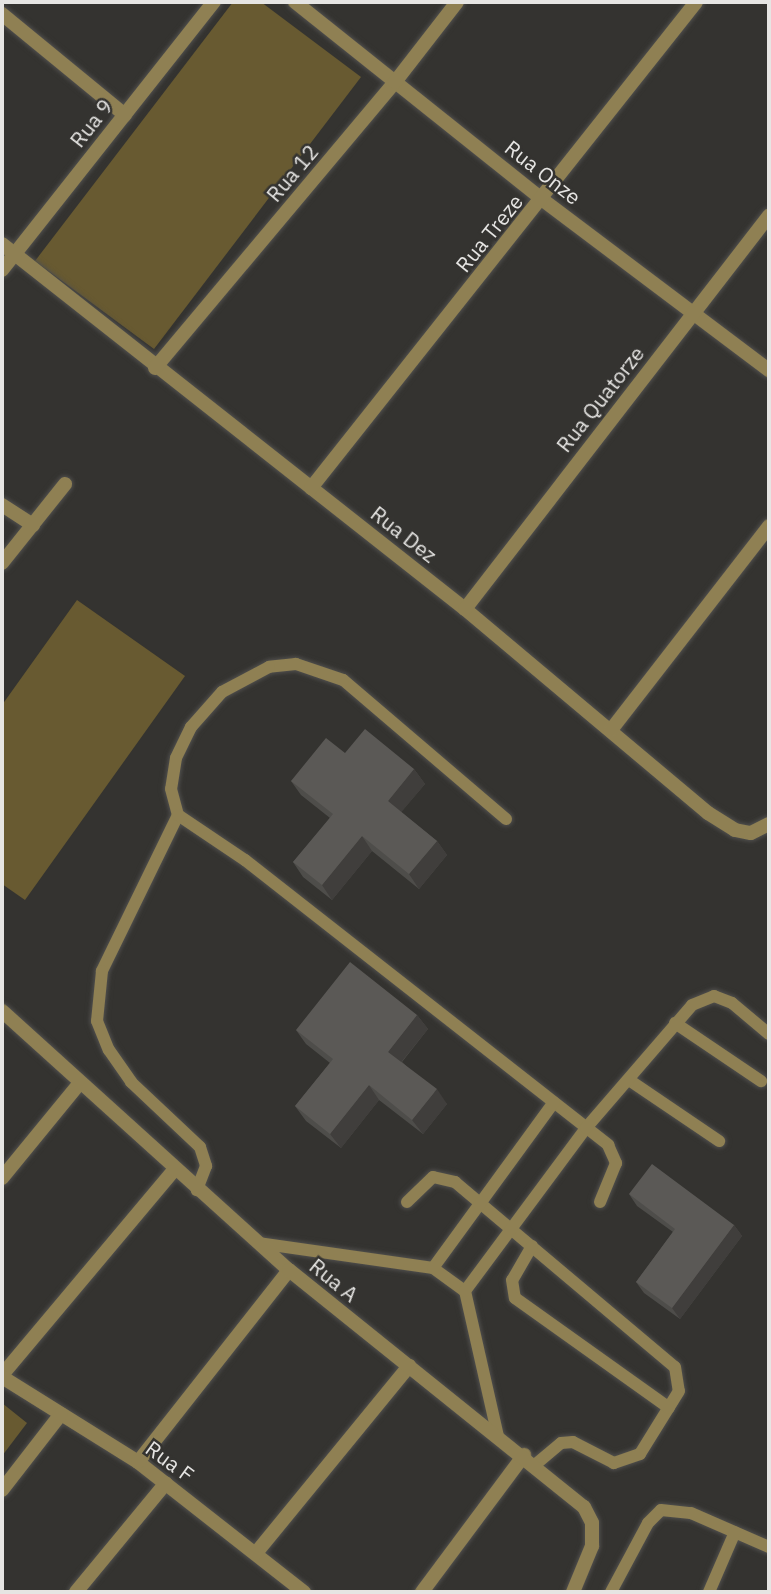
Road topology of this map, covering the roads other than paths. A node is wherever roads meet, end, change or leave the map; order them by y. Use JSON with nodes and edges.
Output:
{"nodes":[{"id":1,"x":214,"y":2,"type":"edge"},
{"id":2,"x":295,"y":2,"type":"edge"},
{"id":3,"x":457,"y":2,"type":"edge"},
{"id":4,"x":696,"y":2,"type":"edge"},
{"id":5,"x":2,"y":14,"type":"edge"},
{"id":6,"x":396,"y":82,"type":"junction"},
{"id":7,"x":125,"y":115,"type":"junction"},
{"id":8,"x":543,"y":200,"type":"junction"},
{"id":9,"x":769,"y":216,"type":"edge"},
{"id":10,"x":2,"y":244,"type":"edge"},
{"id":11,"x":15,"y":254,"type":"junction"},
{"id":12,"x":2,"y":270,"type":"edge"},
{"id":13,"x":691,"y":314,"type":"junction"},
{"id":14,"x":155,"y":368,"type":"junction"},
{"id":15,"x":769,"y":370,"type":"edge"},
{"id":16,"x":65,"y":484,"type":"dead end"},
{"id":17,"x":311,"y":488,"type":"junction"},
{"id":18,"x":2,"y":505,"type":"edge"},
{"id":19,"x":33,"y":525,"type":"junction"},
{"id":20,"x":769,"y":526,"type":"edge"},
{"id":21,"x":2,"y":563,"type":"edge"},
{"id":22,"x":465,"y":609,"type":"junction"},
{"id":23,"x":611,"y":730,"type":"junction"},
{"id":24,"x":178,"y":815,"type":"junction"},
{"id":25,"x":506,"y":819,"type":"dead end"},
{"id":26,"x":769,"y":824,"type":"edge"},
{"id":27,"x":2,"y":1011,"type":"edge"},
{"id":28,"x":676,"y":1023,"type":"junction"},
{"id":29,"x":769,"y":1034,"type":"edge"},
{"id":30,"x":629,"y":1080,"type":"junction"},
{"id":31,"x":761,"y":1081,"type":"dead end"},
{"id":32,"x":79,"y":1084,"type":"junction"},
{"id":33,"x":554,"y":1102,"type":"junction"},
{"id":34,"x":586,"y":1128,"type":"junction"},
{"id":35,"x":719,"y":1141,"type":"dead end"},
{"id":36,"x":174,"y":1170,"type":"junction"},
{"id":37,"x":2,"y":1178,"type":"edge"},
{"id":38,"x":197,"y":1190,"type":"junction"},
{"id":39,"x":407,"y":1202,"type":"dead end"},
{"id":40,"x":483,"y":1202,"type":"junction"},
{"id":41,"x":600,"y":1202,"type":"dead end"},
{"id":42,"x":512,"y":1227,"type":"junction"},
{"id":43,"x":257,"y":1243,"type":"junction"},
{"id":44,"x":533,"y":1245,"type":"junction"},
{"id":45,"x":433,"y":1268,"type":"junction"},
{"id":46,"x":289,"y":1270,"type":"junction"},
{"id":47,"x":465,"y":1291,"type":"junction"},
{"id":48,"x":409,"y":1366,"type":"junction"},
{"id":49,"x":2,"y":1376,"type":"edge"},
{"id":50,"x":669,"y":1408,"type":"junction"},
{"id":51,"x":61,"y":1413,"type":"junction"},
{"id":52,"x":498,"y":1436,"type":"junction"},
{"id":53,"x":530,"y":1460,"type":"junction"},
{"id":54,"x":138,"y":1462,"type":"junction"},
{"id":55,"x":166,"y":1483,"type":"junction"},
{"id":56,"x":2,"y":1490,"type":"edge"},
{"id":57,"x":735,"y":1532,"type":"junction"},
{"id":58,"x":769,"y":1547,"type":"edge"},
{"id":59,"x":256,"y":1553,"type":"junction"},
{"id":60,"x":288,"y":1580,"type":"junction"},
{"id":61,"x":76,"y":1592,"type":"edge"},
{"id":62,"x":278,"y":1592,"type":"edge"},
{"id":63,"x":304,"y":1592,"type":"edge"},
{"id":64,"x":422,"y":1592,"type":"edge"},
{"id":65,"x":573,"y":1592,"type":"edge"},
{"id":66,"x":611,"y":1592,"type":"edge"},
{"id":67,"x":709,"y":1592,"type":"edge"}],
"edges":[{"from":1,"to":7,"type":"street","name":"Rua 9"},
{"from":2,"to":6,"type":"street","name":"Rua Onze"},
{"from":3,"to":6,"type":"street","name":"Rua 12"},
{"from":4,"to":8,"type":"street","name":"Rua Treze"},
{"from":5,"to":7,"type":"street"},
{"from":6,"to":8,"type":"street","name":"Rua Onze"},
{"from":6,"to":14,"type":"street","name":"Rua 12"},
{"from":7,"to":11,"type":"street","name":"Rua 9"},
{"from":8,"to":13,"type":"street","name":"Rua Onze"},
{"from":8,"to":17,"type":"street","name":"Rua Treze"},
{"from":9,"to":13,"type":"street","name":"Rua Quatorze"},
{"from":10,"to":11,"type":"street","name":"Rua Dez"},
{"from":11,"to":12,"type":"street","name":"Rua 9"},
{"from":11,"to":14,"type":"street","name":"Rua Dez"},
{"from":13,"to":15,"type":"street","name":"Rua Onze"},
{"from":13,"to":22,"type":"street","name":"Rua Quatorze"},
{"from":14,"to":17,"type":"street","name":"Rua Dez"},
{"from":16,"to":19,"type":"street"},
{"from":17,"to":22,"type":"street","name":"Rua Dez"},
{"from":18,"to":19,"type":"street"},
{"from":19,"to":21,"type":"street"},
{"from":20,"to":23,"type":"street"},
{"from":22,"to":23,"type":"street","name":"Rua Dez"},
{"from":23,"to":26,"type":"street","name":"Rua Dez"},
{"from":24,"to":25,"type":"lane"},
{"from":24,"to":33,"type":"lane"},
{"from":24,"to":38,"type":"lane"},
{"from":27,"to":32,"type":"street","name":"Rua A"},
{"from":28,"to":29,"type":"lane"},
{"from":28,"to":30,"type":"lane"},
{"from":28,"to":31,"type":"lane"},
{"from":30,"to":34,"type":"lane"},
{"from":30,"to":35,"type":"lane"},
{"from":32,"to":36,"type":"street","name":"Rua A"},
{"from":32,"to":37,"type":"street"},
{"from":33,"to":34,"type":"lane"},
{"from":33,"to":40,"type":"lane"},
{"from":34,"to":41,"type":"lane"},
{"from":34,"to":42,"type":"lane"},
{"from":36,"to":38,"type":"street","name":"Rua A"},
{"from":36,"to":49,"type":"street"},
{"from":38,"to":43,"type":"street","name":"Rua A"},
{"from":39,"to":40,"type":"lane"},
{"from":40,"to":42,"type":"lane"},
{"from":40,"to":45,"type":"lane"},
{"from":42,"to":44,"type":"lane"},
{"from":42,"to":47,"type":"lane"},
{"from":43,"to":45,"type":"lane"},
{"from":43,"to":46,"type":"street","name":"Rua A"},
{"from":44,"to":50,"type":"lane"},
{"from":44,"to":50,"type":"lane"},
{"from":45,"to":47,"type":"lane"},
{"from":46,"to":48,"type":"street","name":"Rua A"},
{"from":46,"to":54,"type":"street"},
{"from":47,"to":52,"type":"lane"},
{"from":48,"to":52,"type":"street","name":"Rua A"},
{"from":48,"to":59,"type":"street"},
{"from":49,"to":51,"type":"street","name":"Rua F"},
{"from":50,"to":53,"type":"lane"},
{"from":51,"to":54,"type":"street","name":"Rua F"},
{"from":51,"to":56,"type":"street"},
{"from":52,"to":53,"type":"street","name":"Rua A"},
{"from":53,"to":64,"type":"street"},
{"from":53,"to":65,"type":"street","name":"Rua A"},
{"from":54,"to":55,"type":"street","name":"Rua F"},
{"from":55,"to":59,"type":"street","name":"Rua F"},
{"from":55,"to":61,"type":"street"},
{"from":57,"to":58,"type":"lane"},
{"from":57,"to":66,"type":"lane"},
{"from":57,"to":67,"type":"lane"},
{"from":59,"to":60,"type":"street","name":"Rua F"},
{"from":60,"to":62,"type":"street"},
{"from":60,"to":63,"type":"street","name":"Rua F"}]}
